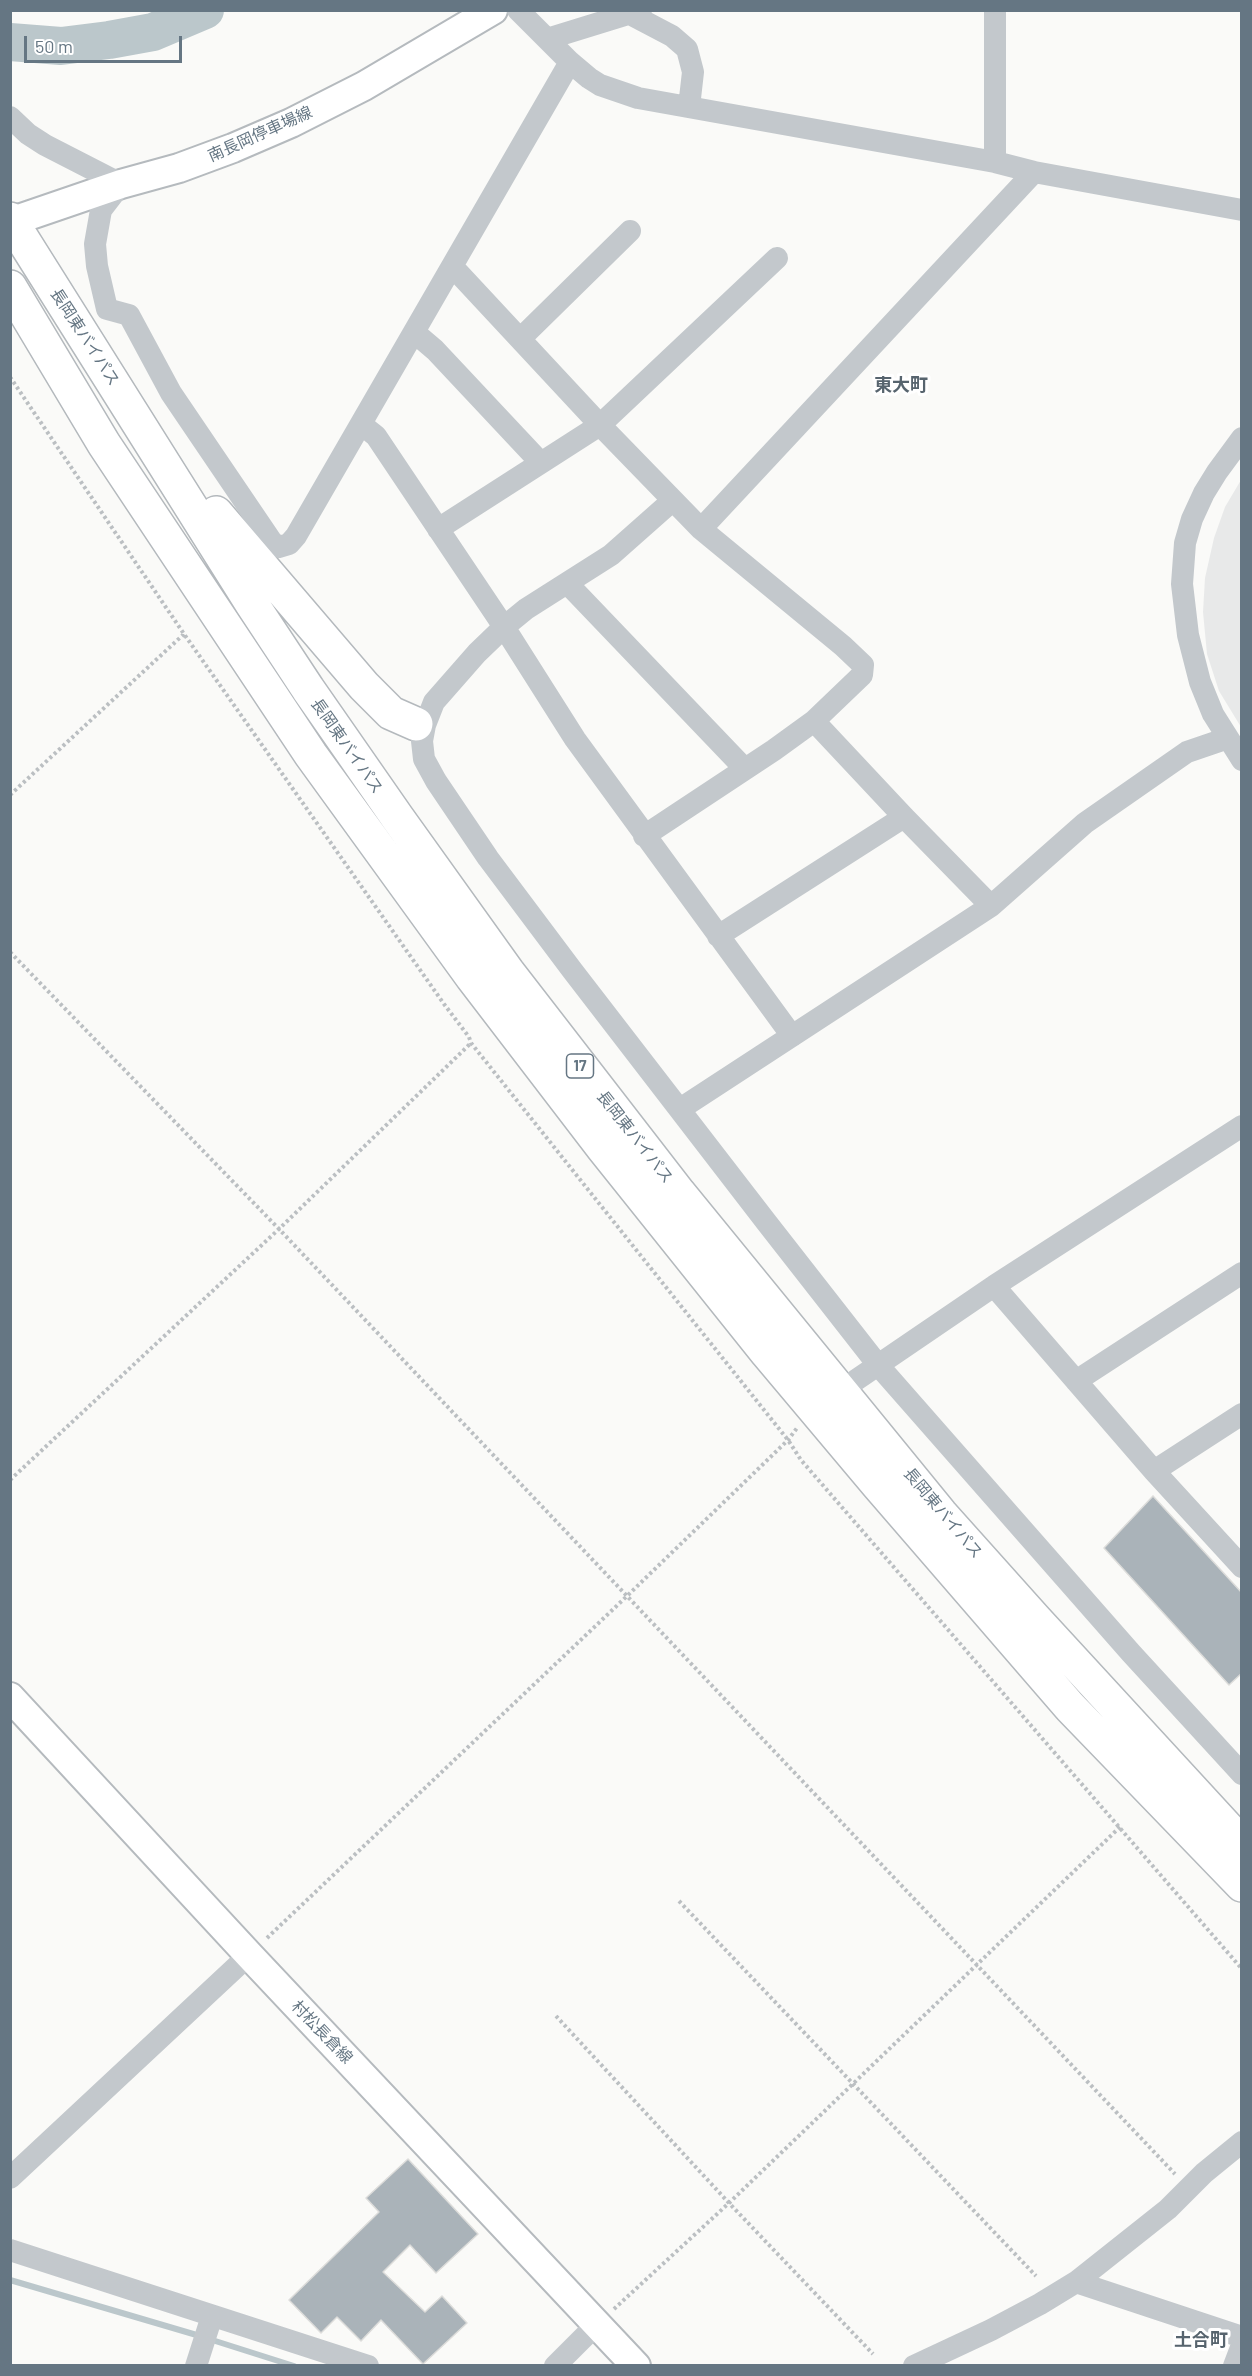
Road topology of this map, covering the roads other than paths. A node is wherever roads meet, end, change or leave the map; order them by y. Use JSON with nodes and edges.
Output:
{"nodes":[{"id":1,"x":493,"y":10,"type":"edge"},
{"id":2,"x":518,"y":10,"type":"edge"},
{"id":3,"x":995,"y":10,"type":"edge"},
{"id":4,"x":636,"y":13,"type":"edge"},
{"id":5,"x":547,"y":39,"type":"junction"},
{"id":6,"x":570,"y":63,"type":"junction"},
{"id":7,"x":689,"y":107,"type":"junction"},
{"id":8,"x":10,"y":117,"type":"edge"},
{"id":9,"x":995,"y":162,"type":"junction"},
{"id":10,"x":1034,"y":172,"type":"junction"},
{"id":11,"x":121,"y":184,"type":"junction"},
{"id":12,"x":1242,"y":210,"type":"edge"},
{"id":13,"x":11,"y":221,"type":"edge"},
{"id":14,"x":630,"y":231,"type":"dead end"},
{"id":15,"x":777,"y":258,"type":"dead end"},
{"id":16,"x":452,"y":266,"type":"junction"},
{"id":17,"x":10,"y":287,"type":"edge"},
{"id":18,"x":65,"y":306,"type":"junction"},
{"id":19,"x":107,"y":309,"type":"junction"},
{"id":20,"x":415,"y":333,"type":"junction"},
{"id":21,"x":520,"y":339,"type":"junction"},
{"id":22,"x":136,"y":417,"type":"junction"},
{"id":23,"x":361,"y":424,"type":"junction"},
{"id":24,"x":600,"y":425,"type":"junction"},
{"id":25,"x":1242,"y":438,"type":"edge"},
{"id":26,"x":541,"y":463,"type":"junction"},
{"id":27,"x":672,"y":501,"type":"junction"},
{"id":28,"x":438,"y":529,"type":"junction"},
{"id":29,"x":701,"y":529,"type":"junction"},
{"id":30,"x":567,"y":583,"type":"junction"},
{"id":31,"x":504,"y":627,"type":"junction"},
{"id":32,"x":814,"y":722,"type":"junction"},
{"id":33,"x":420,"y":724,"type":"junction"},
{"id":34,"x":1228,"y":738,"type":"junction"},
{"id":35,"x":1242,"y":760,"type":"edge"},
{"id":36,"x":744,"y":768,"type":"junction"},
{"id":37,"x":904,"y":818,"type":"junction"},
{"id":38,"x":644,"y":836,"type":"junction"},
{"id":39,"x":991,"y":906,"type":"junction"},
{"id":40,"x":718,"y":936,"type":"junction"},
{"id":41,"x":792,"y":1036,"type":"junction"},
{"id":42,"x":680,"y":1109,"type":"junction"},
{"id":43,"x":1242,"y":1125,"type":"edge"},
{"id":44,"x":1242,"y":1273,"type":"edge"},
{"id":45,"x":994,"y":1286,"type":"junction"},
{"id":46,"x":879,"y":1365,"type":"junction"},
{"id":47,"x":856,"y":1380,"type":"dead end"},
{"id":48,"x":1076,"y":1380,"type":"junction"},
{"id":49,"x":1242,"y":1414,"type":"edge"},
{"id":50,"x":1154,"y":1471,"type":"junction"},
{"id":51,"x":1240,"y":1563,"type":"edge"},
{"id":52,"x":10,"y":1697,"type":"edge"},
{"id":53,"x":1070,"y":1707,"type":"junction"},
{"id":54,"x":1242,"y":1774,"type":"edge"},
{"id":55,"x":1242,"y":1844,"type":"edge"},
{"id":56,"x":1242,"y":1884,"type":"edge"},
{"id":57,"x":1242,"y":1908,"type":"edge"},
{"id":58,"x":249,"y":1955,"type":"junction"},
{"id":59,"x":1242,"y":2142,"type":"edge"},
{"id":60,"x":10,"y":2178,"type":"edge"},
{"id":61,"x":10,"y":2250,"type":"edge"},
{"id":62,"x":1076,"y":2282,"type":"junction"},
{"id":63,"x":212,"y":2316,"type":"junction"},
{"id":64,"x":597,"y":2324,"type":"junction"},
{"id":65,"x":1242,"y":2337,"type":"edge"},
{"id":66,"x":1242,"y":2345,"type":"edge"},
{"id":67,"x":922,"y":2364,"type":"edge"},
{"id":68,"x":196,"y":2366,"type":"edge"},
{"id":69,"x":368,"y":2366,"type":"edge"},
{"id":70,"x":555,"y":2366,"type":"edge"},
{"id":71,"x":636,"y":2366,"type":"edge"},
{"id":72,"x":1234,"y":2366,"type":"edge"}],
"edges":[{"from":1,"to":11,"type":"main road","name":"南長岡停車場線"},
{"from":2,"to":5,"type":"street"},
{"from":3,"to":9,"type":"street"},
{"from":4,"to":5,"type":"street"},
{"from":4,"to":7,"type":"street"},
{"from":5,"to":6,"type":"street"},
{"from":6,"to":7,"type":"street"},
{"from":6,"to":16,"type":"street"},
{"from":7,"to":9,"type":"street"},
{"from":8,"to":11,"type":"street"},
{"from":9,"to":10,"type":"street"},
{"from":10,"to":12,"type":"street"},
{"from":10,"to":29,"type":"street"},
{"from":11,"to":13,"type":"main road","name":"南長岡停車場線"},
{"from":11,"to":19,"type":"street"},
{"from":13,"to":18,"type":"highway","name":"長岡東バイパス","number":"17"},
{"from":14,"to":21,"type":"street"},
{"from":15,"to":24,"type":"street"},
{"from":16,"to":20,"type":"street"},
{"from":16,"to":21,"type":"street"},
{"from":17,"to":53,"type":"highway","name":"長岡東バイパス","number":"17"},
{"from":18,"to":19,"type":"street"},
{"from":18,"to":22,"type":"highway","name":"長岡東バイパス","number":"17"},
{"from":19,"to":23,"type":"street"},
{"from":20,"to":23,"type":"street"},
{"from":20,"to":26,"type":"street"},
{"from":21,"to":24,"type":"street"},
{"from":22,"to":33,"type":"highway"},
{"from":22,"to":55,"type":"highway","name":"長岡東バイパス","number":"17"},
{"from":23,"to":28,"type":"street"},
{"from":24,"to":26,"type":"street"},
{"from":24,"to":27,"type":"street"},
{"from":25,"to":34,"type":"street"},
{"from":26,"to":28,"type":"street"},
{"from":27,"to":29,"type":"street"},
{"from":27,"to":30,"type":"street"},
{"from":28,"to":31,"type":"street"},
{"from":29,"to":32,"type":"street"},
{"from":30,"to":31,"type":"street"},
{"from":30,"to":36,"type":"street"},
{"from":31,"to":33,"type":"street"},
{"from":31,"to":38,"type":"street"},
{"from":32,"to":36,"type":"street"},
{"from":32,"to":37,"type":"street"},
{"from":33,"to":42,"type":"street"},
{"from":34,"to":35,"type":"street"},
{"from":34,"to":39,"type":"street"},
{"from":36,"to":38,"type":"street"},
{"from":37,"to":39,"type":"street"},
{"from":37,"to":40,"type":"street"},
{"from":38,"to":40,"type":"street"},
{"from":39,"to":41,"type":"street"},
{"from":40,"to":41,"type":"street"},
{"from":41,"to":42,"type":"street"},
{"from":42,"to":46,"type":"street"},
{"from":43,"to":45,"type":"street"},
{"from":44,"to":48,"type":"street"},
{"from":45,"to":46,"type":"street"},
{"from":45,"to":48,"type":"street"},
{"from":46,"to":47,"type":"street"},
{"from":46,"to":54,"type":"street"},
{"from":48,"to":50,"type":"street"},
{"from":49,"to":50,"type":"street"},
{"from":50,"to":51,"type":"street"},
{"from":52,"to":58,"type":"main road","name":"村松長倉線"},
{"from":53,"to":56,"type":"highway","name":"長岡東バイパス","number":"17"},
{"from":53,"to":57,"type":"highway"},
{"from":58,"to":60,"type":"street"},
{"from":58,"to":64,"type":"main road","name":"村松長倉線"},
{"from":59,"to":62,"type":"street"},
{"from":61,"to":63,"type":"street"},
{"from":62,"to":65,"type":"street"},
{"from":62,"to":67,"type":"street"},
{"from":63,"to":68,"type":"street"},
{"from":63,"to":69,"type":"street"},
{"from":64,"to":70,"type":"street"},
{"from":64,"to":71,"type":"main road","name":"村松長倉線"},
{"from":66,"to":72,"type":"street"}]}
